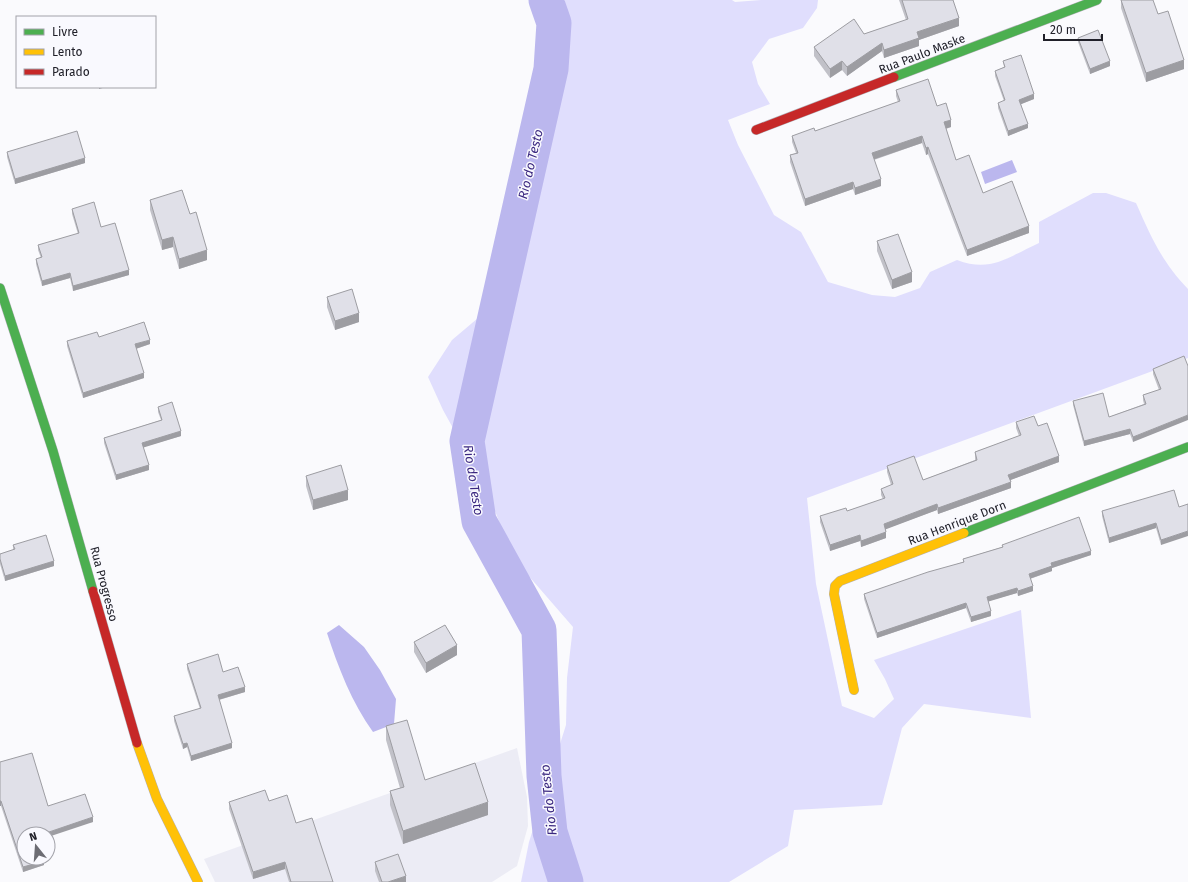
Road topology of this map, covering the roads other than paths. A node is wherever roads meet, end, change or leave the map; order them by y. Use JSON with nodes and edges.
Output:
{"nodes":[{"id":1,"x":1097,"y":0,"type":"edge"},
{"id":2,"x":756,"y":130,"type":"dead end"},
{"id":3,"x":0,"y":288,"type":"edge"},
{"id":4,"x":1188,"y":447,"type":"edge"},
{"id":5,"x":854,"y":690,"type":"dead end"},
{"id":6,"x":198,"y":882,"type":"edge"}],
"edges":[{"from":1,"to":2,"type":"street","name":"Rua Paulo Maske"},
{"from":3,"to":6,"type":"street","name":"Rua Progresso"},
{"from":4,"to":5,"type":"street","name":"Rua Henrique Dorn"}]}
